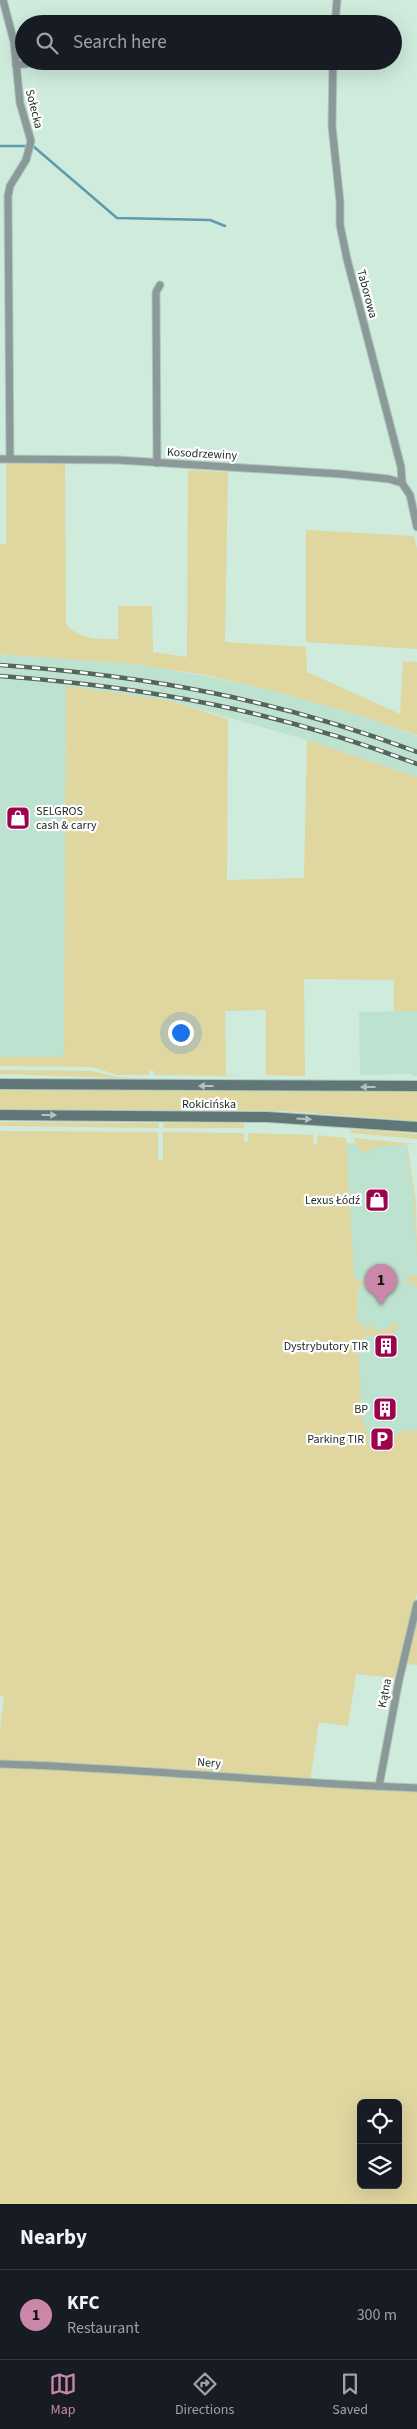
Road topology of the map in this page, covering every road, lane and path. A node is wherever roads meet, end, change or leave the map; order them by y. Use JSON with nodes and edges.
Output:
{"nodes":[{"id":1,"x":4,"y":0,"type":"edge"},
{"id":2,"x":337,"y":0,"type":"edge"},
{"id":3,"x":336,"y":15,"type":"edge"},
{"id":4,"x":15,"y":55,"type":"edge"},
{"id":5,"x":17,"y":70,"type":"edge"},
{"id":6,"x":333,"y":70,"type":"edge"},
{"id":7,"x":160,"y":284,"type":"dead end"},
{"id":8,"x":0,"y":459,"type":"edge"},
{"id":9,"x":10,"y":459,"type":"junction"},
{"id":10,"x":157,"y":463,"type":"junction"},
{"id":11,"x":402,"y":483,"type":"junction"},
{"id":12,"x":417,"y":526,"type":"edge"},
{"id":13,"x":0,"y":1084,"type":"edge"},
{"id":14,"x":417,"y":1086,"type":"edge"},
{"id":15,"x":0,"y":1115,"type":"edge"},
{"id":16,"x":417,"y":1127,"type":"edge"},
{"id":17,"x":417,"y":1604,"type":"edge"},
{"id":18,"x":0,"y":1764,"type":"edge"},
{"id":19,"x":379,"y":1786,"type":"junction"},
{"id":20,"x":417,"y":1788,"type":"edge"}],
"edges":[{"from":1,"to":4,"type":"street","name":"Sołecka"},
{"from":2,"to":3,"type":"street"},
{"from":5,"to":9,"type":"street","name":"Sołecka"},
{"from":6,"to":11,"type":"street","name":"Taborowa"},
{"from":7,"to":10,"type":"street"},
{"from":8,"to":9,"type":"street","name":"Kosodrzewiny"},
{"from":9,"to":10,"type":"street","name":"Kosodrzewiny"},
{"from":10,"to":11,"type":"street","name":"Kosodrzewiny"},
{"from":11,"to":12,"type":"street","name":"Taborowa"},
{"from":14,"to":13,"type":"main road","name":"Rokicińska","one_way":true},
{"from":15,"to":16,"type":"main road","name":"Rokicińska","one_way":true},
{"from":17,"to":19,"type":"street","name":"Kątna"},
{"from":18,"to":19,"type":"street","name":"Nery"},
{"from":19,"to":20,"type":"street","name":"Nery"}]}
